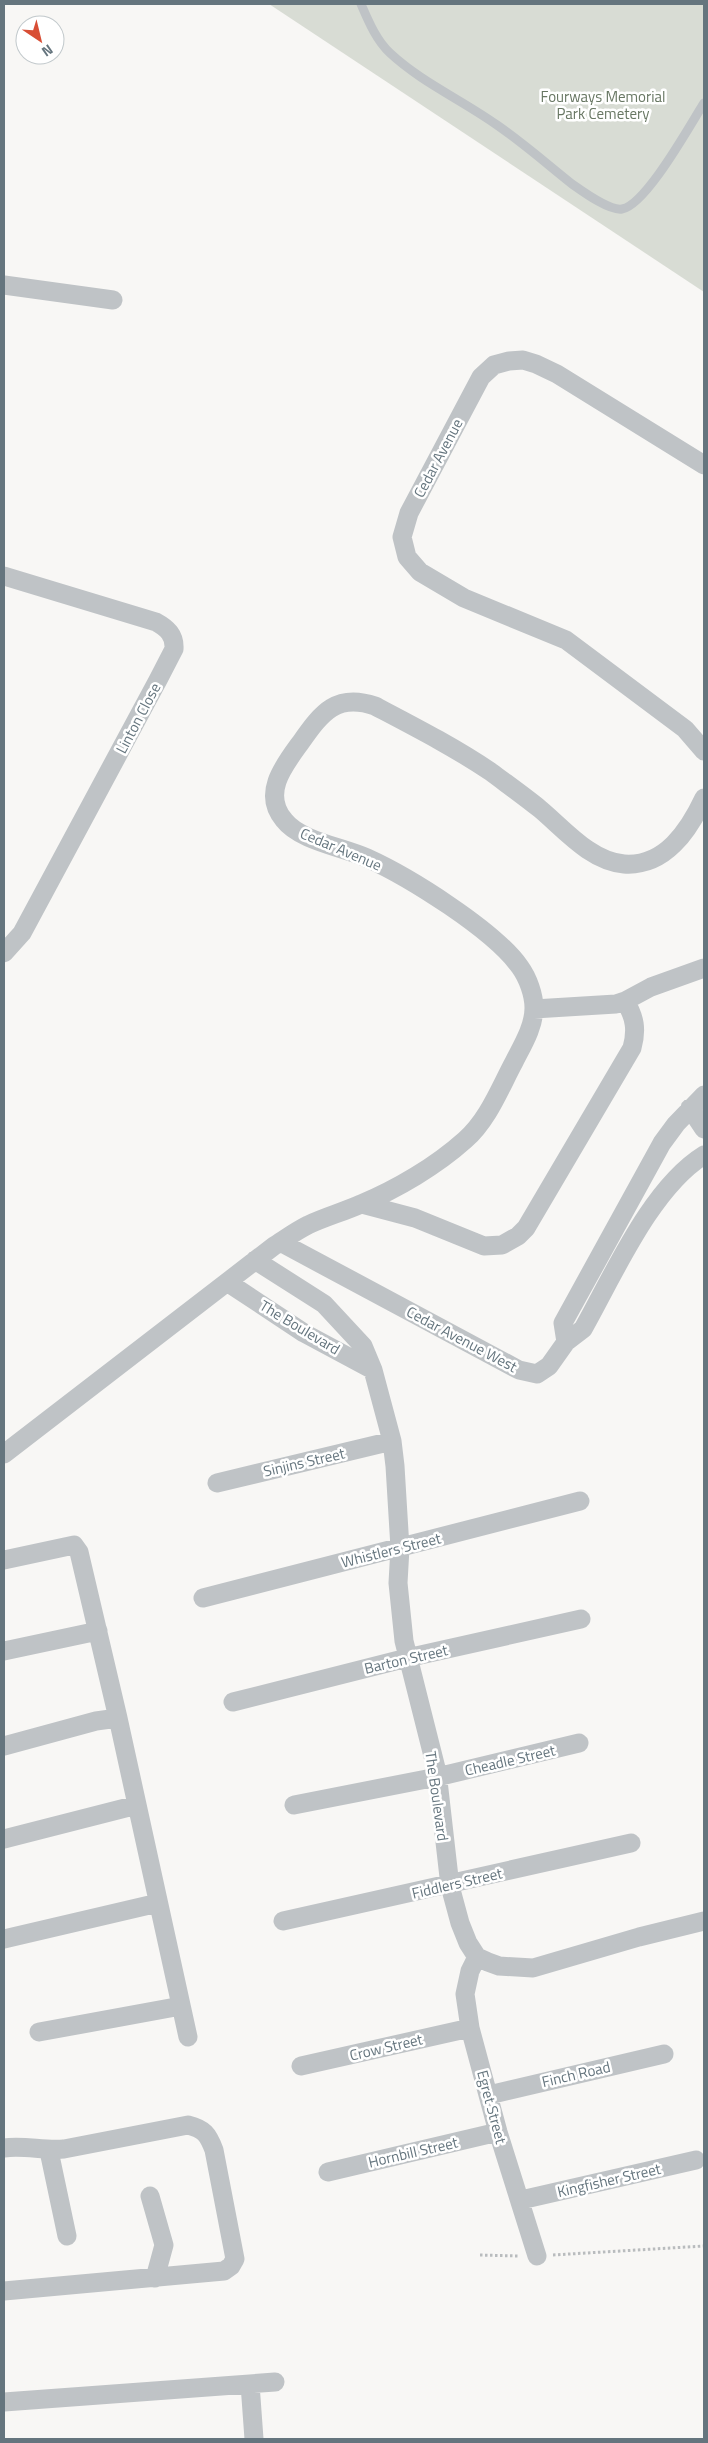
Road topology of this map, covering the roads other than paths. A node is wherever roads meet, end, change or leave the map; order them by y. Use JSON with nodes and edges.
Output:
{"nodes":[{"id":1,"x":361,"y":4,"type":"edge"},
{"id":2,"x":704,"y":103,"type":"edge"},
{"id":3,"x":4,"y":286,"type":"edge"},
{"id":4,"x":113,"y":300,"type":"dead end"},
{"id":5,"x":704,"y":465,"type":"edge"},
{"id":6,"x":4,"y":576,"type":"edge"},
{"id":7,"x":704,"y":751,"type":"edge"},
{"id":8,"x":704,"y":798,"type":"edge"},
{"id":9,"x":4,"y":954,"type":"edge"},
{"id":10,"x":704,"y":968,"type":"edge"},
{"id":11,"x":625,"y":1001,"type":"junction"},
{"id":12,"x":534,"y":1010,"type":"junction"},
{"id":13,"x":704,"y":1095,"type":"edge"},
{"id":14,"x":690,"y":1108,"type":"junction"},
{"id":15,"x":704,"y":1128,"type":"edge"},
{"id":16,"x":704,"y":1155,"type":"edge"},
{"id":17,"x":653,"y":1159,"type":"junction"},
{"id":18,"x":675,"y":1177,"type":"junction"},
{"id":19,"x":362,"y":1204,"type":"junction"},
{"id":20,"x":280,"y":1242,"type":"junction"},
{"id":21,"x":255,"y":1260,"type":"junction"},
{"id":22,"x":227,"y":1282,"type":"junction"},
{"id":23,"x":566,"y":1342,"type":"junction"},
{"id":24,"x":373,"y":1370,"type":"junction"},
{"id":25,"x":392,"y":1441,"type":"junction"},
{"id":26,"x":4,"y":1454,"type":"edge"},
{"id":27,"x":217,"y":1483,"type":"dead end"},
{"id":28,"x":580,"y":1501,"type":"dead end"},
{"id":29,"x":400,"y":1548,"type":"junction"},
{"id":30,"x":4,"y":1560,"type":"edge"},
{"id":31,"x":202,"y":1598,"type":"dead end"},
{"id":32,"x":581,"y":1619,"type":"dead end"},
{"id":33,"x":98,"y":1631,"type":"junction"},
{"id":34,"x":4,"y":1650,"type":"edge"},
{"id":35,"x":407,"y":1658,"type":"junction"},
{"id":36,"x":233,"y":1702,"type":"dead end"},
{"id":37,"x":118,"y":1718,"type":"junction"},
{"id":38,"x":579,"y":1743,"type":"dead end"},
{"id":39,"x":4,"y":1746,"type":"edge"},
{"id":40,"x":438,"y":1777,"type":"junction"},
{"id":41,"x":137,"y":1805,"type":"junction"},
{"id":42,"x":294,"y":1805,"type":"dead end"},
{"id":43,"x":4,"y":1839,"type":"edge"},
{"id":44,"x":631,"y":1843,"type":"dead end"},
{"id":45,"x":450,"y":1886,"type":"junction"},
{"id":46,"x":158,"y":1903,"type":"junction"},
{"id":47,"x":283,"y":1921,"type":"dead end"},
{"id":48,"x":704,"y":1921,"type":"edge"},
{"id":49,"x":4,"y":1939,"type":"edge"},
{"id":50,"x":477,"y":1956,"type":"junction"},
{"id":51,"x":181,"y":2006,"type":"junction"},
{"id":52,"x":470,"y":2028,"type":"junction"},
{"id":53,"x":39,"y":2032,"type":"dead end"},
{"id":54,"x":188,"y":2038,"type":"dead end"},
{"id":55,"x":664,"y":2054,"type":"dead end"},
{"id":56,"x":301,"y":2066,"type":"dead end"},
{"id":57,"x":489,"y":2094,"type":"junction"},
{"id":58,"x":498,"y":2132,"type":"junction"},
{"id":59,"x":4,"y":2148,"type":"edge"},
{"id":60,"x":49,"y":2151,"type":"junction"},
{"id":61,"x":696,"y":2160,"type":"dead end"},
{"id":62,"x":328,"y":2172,"type":"dead end"},
{"id":63,"x":150,"y":2196,"type":"dead end"},
{"id":64,"x":521,"y":2200,"type":"junction"},
{"id":65,"x":67,"y":2236,"type":"dead end"},
{"id":66,"x":538,"y":2256,"type":"road end"},
{"id":67,"x":155,"y":2278,"type":"junction"},
{"id":68,"x":4,"y":2291,"type":"edge"},
{"id":69,"x":275,"y":2382,"type":"dead end"},
{"id":70,"x":250,"y":2384,"type":"junction"},
{"id":71,"x":4,"y":2402,"type":"edge"},
{"id":72,"x":254,"y":2439,"type":"edge"}],
"edges":[{"from":1,"to":2,"type":"lane"},
{"from":3,"to":4,"type":"street"},
{"from":5,"to":7,"type":"street","name":"Cedar Avenue"},
{"from":6,"to":9,"type":"street","name":"Linton Close"},
{"from":8,"to":12,"type":"street","name":"Cedar Avenue"},
{"from":10,"to":11,"type":"street"},
{"from":11,"to":12,"type":"street"},
{"from":11,"to":19,"type":"street"},
{"from":12,"to":19,"type":"street","name":"Cedar Avenue"},
{"from":13,"to":14,"type":"street"},
{"from":14,"to":15,"type":"street"},
{"from":14,"to":17,"type":"street"},
{"from":16,"to":18,"type":"street","name":"Cedar Avenue West"},
{"from":17,"to":18,"type":"street"},
{"from":17,"to":23,"type":"street"},
{"from":18,"to":23,"type":"street","name":"Cedar Avenue West"},
{"from":19,"to":20,"type":"street"},
{"from":20,"to":21,"type":"street"},
{"from":20,"to":23,"type":"street","name":"Cedar Avenue West"},
{"from":21,"to":22,"type":"street"},
{"from":21,"to":24,"type":"street","name":"The Boulevard"},
{"from":22,"to":24,"type":"street","name":"The Boulevard"},
{"from":22,"to":26,"type":"street"},
{"from":24,"to":25,"type":"street","name":"The Boulevard"},
{"from":25,"to":27,"type":"street","name":"Sinjins Street"},
{"from":25,"to":29,"type":"street","name":"The Boulevard"},
{"from":28,"to":29,"type":"street","name":"Whistlers Street"},
{"from":29,"to":31,"type":"street","name":"Whistlers Street"},
{"from":29,"to":35,"type":"street","name":"The Boulevard"},
{"from":30,"to":33,"type":"street"},
{"from":32,"to":35,"type":"street","name":"Barton Street"},
{"from":33,"to":34,"type":"street"},
{"from":33,"to":37,"type":"street"},
{"from":35,"to":36,"type":"street","name":"Barton Street"},
{"from":35,"to":40,"type":"street","name":"The Boulevard"},
{"from":37,"to":39,"type":"street"},
{"from":37,"to":41,"type":"street"},
{"from":38,"to":40,"type":"street","name":"Cheadle Street"},
{"from":40,"to":42,"type":"street","name":"Cheadle Street"},
{"from":40,"to":45,"type":"street","name":"The Boulevard"},
{"from":41,"to":43,"type":"street"},
{"from":41,"to":46,"type":"street"},
{"from":44,"to":45,"type":"street","name":"Fiddlers Street"},
{"from":45,"to":47,"type":"street","name":"Fiddlers Street"},
{"from":45,"to":50,"type":"street","name":"The Boulevard"},
{"from":46,"to":49,"type":"street"},
{"from":46,"to":51,"type":"street"},
{"from":48,"to":50,"type":"street"},
{"from":50,"to":52,"type":"street","name":"Egret Street"},
{"from":51,"to":53,"type":"street"},
{"from":51,"to":54,"type":"street"},
{"from":52,"to":56,"type":"street","name":"Crow Street"},
{"from":52,"to":57,"type":"street","name":"Egret Street"},
{"from":55,"to":57,"type":"street","name":"Finch Road"},
{"from":57,"to":58,"type":"street","name":"Egret Street"},
{"from":58,"to":62,"type":"street","name":"Hornbill Street"},
{"from":58,"to":64,"type":"street","name":"Egret Street"},
{"from":59,"to":60,"type":"street"},
{"from":60,"to":65,"type":"street"},
{"from":60,"to":67,"type":"street"},
{"from":61,"to":64,"type":"street","name":"Kingfisher Street"},
{"from":63,"to":67,"type":"street"},
{"from":64,"to":66,"type":"street","name":"Egret Street"},
{"from":67,"to":68,"type":"street"},
{"from":69,"to":70,"type":"street"},
{"from":70,"to":71,"type":"street"},
{"from":70,"to":72,"type":"street"}]}
